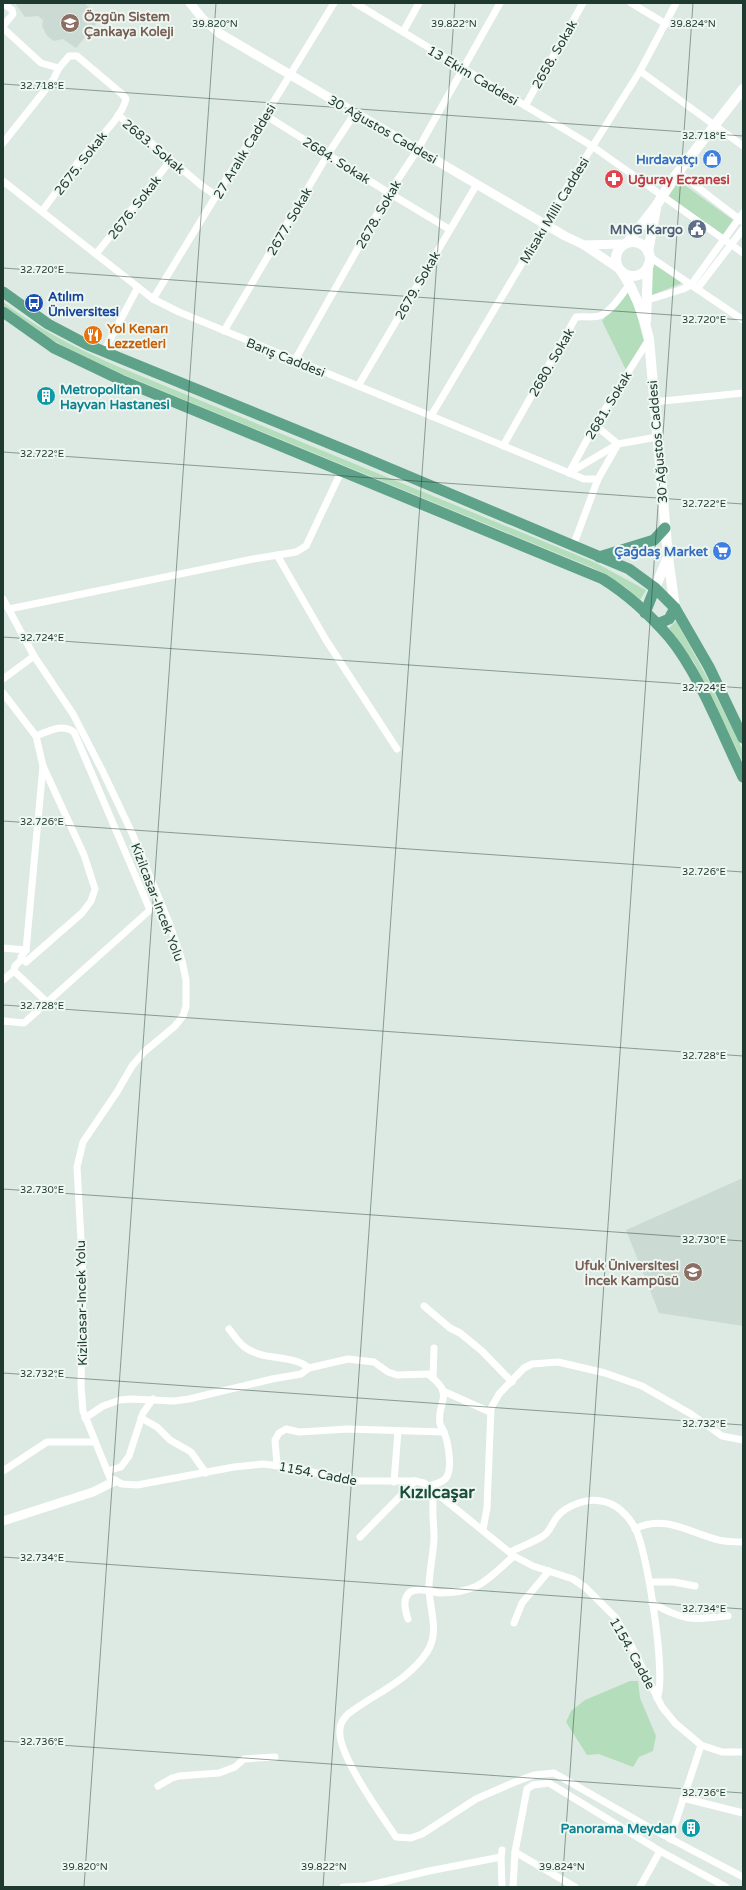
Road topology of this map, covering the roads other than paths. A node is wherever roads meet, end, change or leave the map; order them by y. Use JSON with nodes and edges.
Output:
{"nodes":[{"id":1,"x":3,"y":3,"type":"edge"},
{"id":2,"x":190,"y":3,"type":"edge"},
{"id":3,"x":334,"y":3,"type":"edge"},
{"id":4,"x":355,"y":3,"type":"edge"},
{"id":5,"x":419,"y":3,"type":"edge"},
{"id":6,"x":500,"y":3,"type":"edge"},
{"id":7,"x":583,"y":3,"type":"edge"},
{"id":8,"x":631,"y":3,"type":"edge"},
{"id":9,"x":676,"y":3,"type":"edge"},
{"id":10,"x":666,"y":24,"type":"junction"},
{"id":11,"x":3,"y":27,"type":"edge"},
{"id":12,"x":403,"y":32,"type":"junction"},
{"id":13,"x":58,"y":68,"type":"junction"},
{"id":14,"x":464,"y":69,"type":"junction"},
{"id":15,"x":640,"y":71,"type":"junction"},
{"id":16,"x":290,"y":75,"type":"junction"},
{"id":17,"x":743,"y":89,"type":"edge"},
{"id":18,"x":525,"y":106,"type":"junction"},
{"id":19,"x":355,"y":113,"type":"junction"},
{"id":20,"x":118,"y":115,"type":"junction"},
{"id":21,"x":265,"y":115,"type":"junction"},
{"id":22,"x":715,"y":125,"type":"junction"},
{"id":23,"x":3,"y":143,"type":"edge"},
{"id":24,"x":592,"y":146,"type":"junction"},
{"id":25,"x":743,"y":146,"type":"edge"},
{"id":26,"x":418,"y":149,"type":"junction"},
{"id":27,"x":328,"y":154,"type":"junction"},
{"id":28,"x":172,"y":160,"type":"junction"},
{"id":29,"x":678,"y":172,"type":"junction"},
{"id":30,"x":3,"y":181,"type":"edge"},
{"id":31,"x":477,"y":184,"type":"junction"},
{"id":32,"x":390,"y":194,"type":"junction"},
{"id":33,"x":217,"y":196,"type":"junction"},
{"id":34,"x":663,"y":196,"type":"junction"},
{"id":35,"x":656,"y":206,"type":"junction"},
{"id":36,"x":42,"y":211,"type":"junction"},
{"id":37,"x":742,"y":218,"type":"edge"},
{"id":38,"x":545,"y":224,"type":"junction"},
{"id":39,"x":449,"y":229,"type":"junction"},
{"id":40,"x":743,"y":229,"type":"edge"},
{"id":41,"x":723,"y":239,"type":"junction"},
{"id":42,"x":626,"y":243,"type":"junction"},
{"id":43,"x":584,"y":245,"type":"junction"},
{"id":44,"x":731,"y":245,"type":"junction"},
{"id":45,"x":743,"y":253,"type":"edge"},
{"id":46,"x":96,"y":254,"type":"junction"},
{"id":47,"x":649,"y":258,"type":"junction"},
{"id":48,"x":620,"y":270,"type":"junction"},
{"id":49,"x":630,"y":284,"type":"junction"},
{"id":50,"x":138,"y":287,"type":"junction"},
{"id":51,"x":694,"y":287,"type":"junction"},
{"id":52,"x":3,"y":292,"type":"edge"},
{"id":53,"x":153,"y":299,"type":"junction"},
{"id":54,"x":648,"y":300,"type":"junction"},
{"id":55,"x":5,"y":315,"type":"edge"},
{"id":56,"x":743,"y":320,"type":"edge"},
{"id":57,"x":646,"y":327,"type":"junction"},
{"id":58,"x":224,"y":331,"type":"junction"},
{"id":59,"x":649,"y":339,"type":"junction"},
{"id":60,"x":104,"y":351,"type":"junction"},
{"id":61,"x":294,"y":360,"type":"junction"},
{"id":62,"x":358,"y":386,"type":"junction"},
{"id":63,"x":743,"y":393,"type":"edge"},
{"id":64,"x":653,"y":402,"type":"junction"},
{"id":65,"x":431,"y":416,"type":"junction"},
{"id":66,"x":595,"y":425,"type":"junction"},
{"id":67,"x":657,"y":437,"type":"junction"},
{"id":68,"x":618,"y":444,"type":"junction"},
{"id":69,"x":503,"y":446,"type":"junction"},
{"id":70,"x":342,"y":472,"type":"junction"},
{"id":71,"x":569,"y":473,"type":"junction"},
{"id":72,"x":598,"y":479,"type":"junction"},
{"id":73,"x":665,"y":528,"type":"junction"},
{"id":74,"x":572,"y":546,"type":"junction"},
{"id":75,"x":277,"y":555,"type":"junction"},
{"id":76,"x":599,"y":557,"type":"junction"},
{"id":77,"x":668,"y":557,"type":"junction"},
{"id":78,"x":655,"y":588,"type":"junction"},
{"id":79,"x":3,"y":599,"type":"edge"},
{"id":80,"x":675,"y":608,"type":"junction"},
{"id":81,"x":9,"y":609,"type":"junction"},
{"id":82,"x":645,"y":613,"type":"junction"},
{"id":83,"x":657,"y":624,"type":"junction"},
{"id":84,"x":34,"y":656,"type":"junction"},
{"id":85,"x":3,"y":679,"type":"edge"},
{"id":86,"x":3,"y":693,"type":"edge"},
{"id":87,"x":36,"y":736,"type":"junction"},
{"id":88,"x":743,"y":738,"type":"edge"},
{"id":89,"x":397,"y":749,"type":"dead end"},
{"id":90,"x":43,"y":766,"type":"junction"},
{"id":91,"x":743,"y":777,"type":"edge"},
{"id":92,"x":3,"y":948,"type":"edge"},
{"id":93,"x":26,"y":950,"type":"junction"},
{"id":94,"x":22,"y":959,"type":"junction"},
{"id":95,"x":14,"y":972,"type":"junction"},
{"id":96,"x":3,"y":980,"type":"edge"},
{"id":97,"x":46,"y":1002,"type":"junction"},
{"id":98,"x":3,"y":1021,"type":"edge"},
{"id":99,"x":424,"y":1306,"type":"dead end"},
{"id":100,"x":229,"y":1329,"type":"dead end"},
{"id":101,"x":434,"y":1348,"type":"dead end"},
{"id":102,"x":309,"y":1368,"type":"junction"},
{"id":103,"x":433,"y":1378,"type":"junction"},
{"id":104,"x":512,"y":1382,"type":"junction"},
{"id":105,"x":443,"y":1391,"type":"junction"},
{"id":106,"x":153,"y":1399,"type":"junction"},
{"id":107,"x":490,"y":1412,"type":"junction"},
{"id":108,"x":85,"y":1418,"type":"junction"},
{"id":109,"x":141,"y":1418,"type":"junction"},
{"id":110,"x":398,"y":1431,"type":"junction"},
{"id":111,"x":444,"y":1432,"type":"junction"},
{"id":112,"x":743,"y":1440,"type":"edge"},
{"id":113,"x":95,"y":1442,"type":"junction"},
{"id":114,"x":277,"y":1465,"type":"junction"},
{"id":115,"x":3,"y":1471,"type":"edge"},
{"id":116,"x":107,"y":1471,"type":"junction"},
{"id":117,"x":206,"y":1473,"type":"junction"},
{"id":118,"x":114,"y":1481,"type":"junction"},
{"id":119,"x":415,"y":1481,"type":"junction"},
{"id":120,"x":394,"y":1482,"type":"junction"},
{"id":121,"x":432,"y":1488,"type":"junction"},
{"id":122,"x":3,"y":1521,"type":"edge"},
{"id":123,"x":483,"y":1529,"type":"junction"},
{"id":124,"x":635,"y":1529,"type":"junction"},
{"id":125,"x":360,"y":1537,"type":"dead end"},
{"id":126,"x":743,"y":1542,"type":"edge"},
{"id":127,"x":512,"y":1554,"type":"junction"},
{"id":128,"x":549,"y":1571,"type":"junction"},
{"id":129,"x":650,"y":1582,"type":"junction"},
{"id":130,"x":695,"y":1586,"type":"dead end"},
{"id":131,"x":429,"y":1591,"type":"junction"},
{"id":132,"x":652,"y":1603,"type":"junction"},
{"id":133,"x":728,"y":1616,"type":"dead end"},
{"id":134,"x":408,"y":1619,"type":"dead end"},
{"id":135,"x":514,"y":1623,"type":"dead end"},
{"id":136,"x":657,"y":1698,"type":"junction"},
{"id":137,"x":701,"y":1745,"type":"junction"},
{"id":138,"x":743,"y":1752,"type":"edge"},
{"id":139,"x":276,"y":1757,"type":"dead end"},
{"id":140,"x":158,"y":1786,"type":"dead end"},
{"id":141,"x":683,"y":1798,"type":"junction"},
{"id":142,"x":743,"y":1813,"type":"edge"},
{"id":143,"x":670,"y":1839,"type":"junction"},
{"id":144,"x":660,"y":1851,"type":"junction"},
{"id":145,"x":515,"y":1852,"type":"junction"},
{"id":146,"x":743,"y":1877,"type":"edge"},
{"id":147,"x":343,"y":1887,"type":"edge"},
{"id":148,"x":366,"y":1887,"type":"edge"},
{"id":149,"x":502,"y":1887,"type":"edge"},
{"id":150,"x":513,"y":1887,"type":"edge"},
{"id":151,"x":575,"y":1887,"type":"edge"},
{"id":152,"x":640,"y":1887,"type":"edge"},
{"id":153,"x":726,"y":1887,"type":"edge"}],
"edges":[{"from":1,"to":11,"type":"street"},
{"from":2,"to":16,"type":"street","name":"30 Ağustos Caddesi"},
{"from":3,"to":16,"type":"street","name":"27 Aralık Caddesi"},
{"from":4,"to":12,"type":"street","name":"13 Ekim Caddesi"},
{"from":5,"to":12,"type":"street"},
{"from":6,"to":14,"type":"street","name":"2678. Sokak"},
{"from":7,"to":18,"type":"street","name":"2658. Sokak"},
{"from":8,"to":10,"type":"street"},
{"from":9,"to":10,"type":"street","name":"Misakı Milli Caddesi"},
{"from":10,"to":15,"type":"street","name":"Misakı Milli Caddesi"},
{"from":11,"to":13,"type":"street"},
{"from":12,"to":14,"type":"street","name":"13 Ekim Caddesi"},
{"from":13,"to":20,"type":"street","name":"2683. Sokak"},
{"from":13,"to":23,"type":"street"},
{"from":14,"to":18,"type":"street","name":"13 Ekim Caddesi"},
{"from":14,"to":26,"type":"street","name":"2678. Sokak"},
{"from":15,"to":22,"type":"street"},
{"from":15,"to":24,"type":"street","name":"Misakı Milli Caddesi"},
{"from":16,"to":19,"type":"street","name":"30 Ağustos Caddesi"},
{"from":16,"to":21,"type":"street","name":"27 Aralık Caddesi"},
{"from":17,"to":22,"type":"main road"},
{"from":18,"to":24,"type":"street","name":"13 Ekim Caddesi"},
{"from":19,"to":26,"type":"street","name":"30 Ağustos Caddesi"},
{"from":19,"to":27,"type":"street","name":"2677. Sokak"},
{"from":20,"to":28,"type":"street","name":"2683. Sokak"},
{"from":20,"to":36,"type":"street","name":"2675. Sokak"},
{"from":21,"to":27,"type":"street","name":"2684. Sokak"},
{"from":21,"to":33,"type":"street","name":"27 Aralık Caddesi"},
{"from":22,"to":25,"type":"street"},
{"from":22,"to":29,"type":"main road"},
{"from":24,"to":34,"type":"street","name":"13 Ekim Caddesi"},
{"from":24,"to":38,"type":"street","name":"Misakı Milli Caddesi"},
{"from":26,"to":31,"type":"street","name":"30 Ağustos Caddesi"},
{"from":26,"to":32,"type":"street","name":"2678. Sokak"},
{"from":27,"to":32,"type":"street","name":"2684. Sokak"},
{"from":27,"to":58,"type":"street","name":"2677. Sokak"},
{"from":28,"to":33,"type":"street","name":"2683. Sokak"},
{"from":28,"to":46,"type":"street","name":"2676. Sokak"},
{"from":29,"to":34,"type":"main road"},
{"from":29,"to":37,"type":"street"},
{"from":30,"to":36,"type":"street","name":"Barış Caddesi"},
{"from":31,"to":38,"type":"street","name":"30 Ağustos Caddesi"},
{"from":31,"to":39,"type":"street","name":"2679. Sokak"},
{"from":32,"to":39,"type":"street","name":"2684. Sokak"},
{"from":32,"to":61,"type":"street","name":"2678. Sokak"},
{"from":33,"to":53,"type":"street","name":"27 Aralık Caddesi"},
{"from":34,"to":35,"type":"main road"},
{"from":34,"to":41,"type":"street","name":"13 Ekim Caddesi"},
{"from":35,"to":42,"type":"main road"},
{"from":35,"to":47,"type":"main road"},
{"from":36,"to":46,"type":"street","name":"Barış Caddesi"},
{"from":37,"to":41,"type":"street"},
{"from":38,"to":43,"type":"street","name":"30 Ağustos Caddesi"},
{"from":38,"to":65,"type":"street","name":"Misakı Milli Caddesi"},
{"from":39,"to":62,"type":"street","name":"2679. Sokak"},
{"from":40,"to":44,"type":"street"},
{"from":41,"to":44,"type":"street","name":"13 Ekim Caddesi"},
{"from":41,"to":51,"type":"street"},
{"from":42,"to":43,"type":"street","name":"30 Ağustos Caddesi"},
{"from":42,"to":47,"type":"main road"},
{"from":42,"to":48,"type":"main road"},
{"from":43,"to":48,"type":"street","name":"30 Ağustos Caddesi"},
{"from":44,"to":45,"type":"street","name":"13 Ekim Caddesi"},
{"from":44,"to":51,"type":"street"},
{"from":46,"to":50,"type":"street","name":"Barış Caddesi"},
{"from":47,"to":48,"type":"main road"},
{"from":47,"to":51,"type":"street"},
{"from":47,"to":54,"type":"main road"},
{"from":48,"to":49,"type":"main road"},
{"from":49,"to":57,"type":"main road"},
{"from":49,"to":69,"type":"street","name":"2680. Sokak"},
{"from":50,"to":53,"type":"street","name":"Barış Caddesi"},
{"from":50,"to":60,"type":"street"},
{"from":51,"to":54,"type":"street"},
{"from":51,"to":56,"type":"street"},
{"from":52,"to":60,"type":"main road"},
{"from":53,"to":58,"type":"street","name":"Barış Caddesi"},
{"from":54,"to":57,"type":"main road"},
{"from":55,"to":70,"type":"main road"},
{"from":57,"to":59,"type":"main road","name":"30 Ağustos Caddesi"},
{"from":58,"to":61,"type":"street","name":"Barış Caddesi"},
{"from":59,"to":64,"type":"main road","name":"30 Ağustos Caddesi"},
{"from":59,"to":66,"type":"street","name":"2681. Sokak"},
{"from":60,"to":74,"type":"main road"},
{"from":61,"to":62,"type":"street","name":"Barış Caddesi"},
{"from":62,"to":65,"type":"street","name":"Barış Caddesi"},
{"from":63,"to":64,"type":"street"},
{"from":64,"to":67,"type":"main road","name":"30 Ağustos Caddesi"},
{"from":65,"to":69,"type":"street","name":"Barış Caddesi"},
{"from":66,"to":68,"type":"street"},
{"from":66,"to":71,"type":"street","name":"2681. Sokak"},
{"from":67,"to":68,"type":"street"},
{"from":67,"to":73,"type":"main road","name":"30 Ağustos Caddesi"},
{"from":68,"to":71,"type":"street"},
{"from":68,"to":72,"type":"street"},
{"from":69,"to":71,"type":"street","name":"Barış Caddesi"},
{"from":70,"to":75,"type":"street"},
{"from":70,"to":82,"type":"main road"},
{"from":71,"to":72,"type":"street","name":"Barış Caddesi"},
{"from":72,"to":74,"type":"street"},
{"from":73,"to":76,"type":"main road"},
{"from":73,"to":77,"type":"main road","name":"30 Ağustos Caddesi"},
{"from":74,"to":76,"type":"main road"},
{"from":75,"to":81,"type":"street"},
{"from":75,"to":89,"type":"street"},
{"from":76,"to":78,"type":"main road"},
{"from":77,"to":78,"type":"main road","name":"30 Ağustos Caddesi"},
{"from":77,"to":80,"type":"main road","name":"30 Ağustos Caddesi"},
{"from":78,"to":80,"type":"main road"},
{"from":78,"to":82,"type":"main road"},
{"from":79,"to":81,"type":"street","name":"Kizilcasar-Incek Yolu"},
{"from":80,"to":83,"type":"main road"},
{"from":80,"to":88,"type":"main road"},
{"from":81,"to":84,"type":"street","name":"Kizilcasar-Incek Yolu"},
{"from":82,"to":83,"type":"main road"},
{"from":83,"to":91,"type":"main road"},
{"from":84,"to":85,"type":"street"},
{"from":84,"to":108,"type":"street","name":"Kizilcasar-Incek Yolu"},
{"from":86,"to":87,"type":"street"},
{"from":87,"to":90,"type":"street"},
{"from":87,"to":97,"type":"street"},
{"from":90,"to":93,"type":"street"},
{"from":90,"to":94,"type":"street"},
{"from":92,"to":93,"type":"street"},
{"from":93,"to":94,"type":"street"},
{"from":94,"to":95,"type":"street"},
{"from":95,"to":96,"type":"street"},
{"from":95,"to":97,"type":"street"},
{"from":97,"to":98,"type":"street"},
{"from":99,"to":104,"type":"street"},
{"from":100,"to":102,"type":"street"},
{"from":101,"to":103,"type":"street"},
{"from":102,"to":103,"type":"street"},
{"from":102,"to":106,"type":"street"},
{"from":103,"to":105,"type":"street"},
{"from":104,"to":107,"type":"street"},
{"from":104,"to":112,"type":"street"},
{"from":105,"to":107,"type":"street"},
{"from":105,"to":111,"type":"street"},
{"from":106,"to":108,"type":"street"},
{"from":106,"to":109,"type":"street"},
{"from":107,"to":123,"type":"street"},
{"from":108,"to":113,"type":"street","name":"Kizilcasar-Incek Yolu"},
{"from":109,"to":116,"type":"street"},
{"from":109,"to":117,"type":"street"},
{"from":110,"to":111,"type":"street"},
{"from":110,"to":114,"type":"street"},
{"from":110,"to":120,"type":"street"},
{"from":111,"to":121,"type":"street"},
{"from":113,"to":115,"type":"street"},
{"from":113,"to":116,"type":"street","name":"Kizilcasar-Incek Yolu"},
{"from":114,"to":117,"type":"street","name":"1154. Cadde"},
{"from":114,"to":120,"type":"street","name":"1154. Cadde"},
{"from":116,"to":118,"type":"street","name":"Kizilcasar-Incek Yolu"},
{"from":117,"to":118,"type":"street","name":"1154. Cadde"},
{"from":118,"to":122,"type":"street"},
{"from":119,"to":120,"type":"street","name":"1154. Cadde"},
{"from":119,"to":121,"type":"street","name":"1154. Cadde"},
{"from":119,"to":125,"type":"street"},
{"from":121,"to":123,"type":"street","name":"1154. Cadde"},
{"from":121,"to":131,"type":"street"},
{"from":123,"to":127,"type":"street","name":"1154. Cadde"},
{"from":124,"to":126,"type":"street"},
{"from":124,"to":127,"type":"street"},
{"from":124,"to":129,"type":"street"},
{"from":127,"to":128,"type":"street","name":"1154. Cadde"},
{"from":127,"to":131,"type":"street"},
{"from":128,"to":135,"type":"street"},
{"from":128,"to":136,"type":"street","name":"1154. Cadde"},
{"from":129,"to":130,"type":"street"},
{"from":129,"to":132,"type":"street"},
{"from":131,"to":134,"type":"street"},
{"from":131,"to":143,"type":"street"},
{"from":132,"to":133,"type":"street"},
{"from":132,"to":136,"type":"street"},
{"from":136,"to":137,"type":"street","name":"1154. Cadde"},
{"from":137,"to":138,"type":"street","name":"1154. Cadde"},
{"from":137,"to":141,"type":"street"},
{"from":139,"to":140,"type":"street"},
{"from":141,"to":142,"type":"street"},
{"from":141,"to":143,"type":"street"},
{"from":143,"to":146,"type":"street"},
{"from":144,"to":145,"type":"street"},
{"from":144,"to":152,"type":"street"},
{"from":144,"to":153,"type":"street"},
{"from":145,"to":150,"type":"street"},
{"from":145,"to":151,"type":"street"},
{"from":147,"to":148,"type":"street"},
{"from":148,"to":149,"type":"street"}]}
